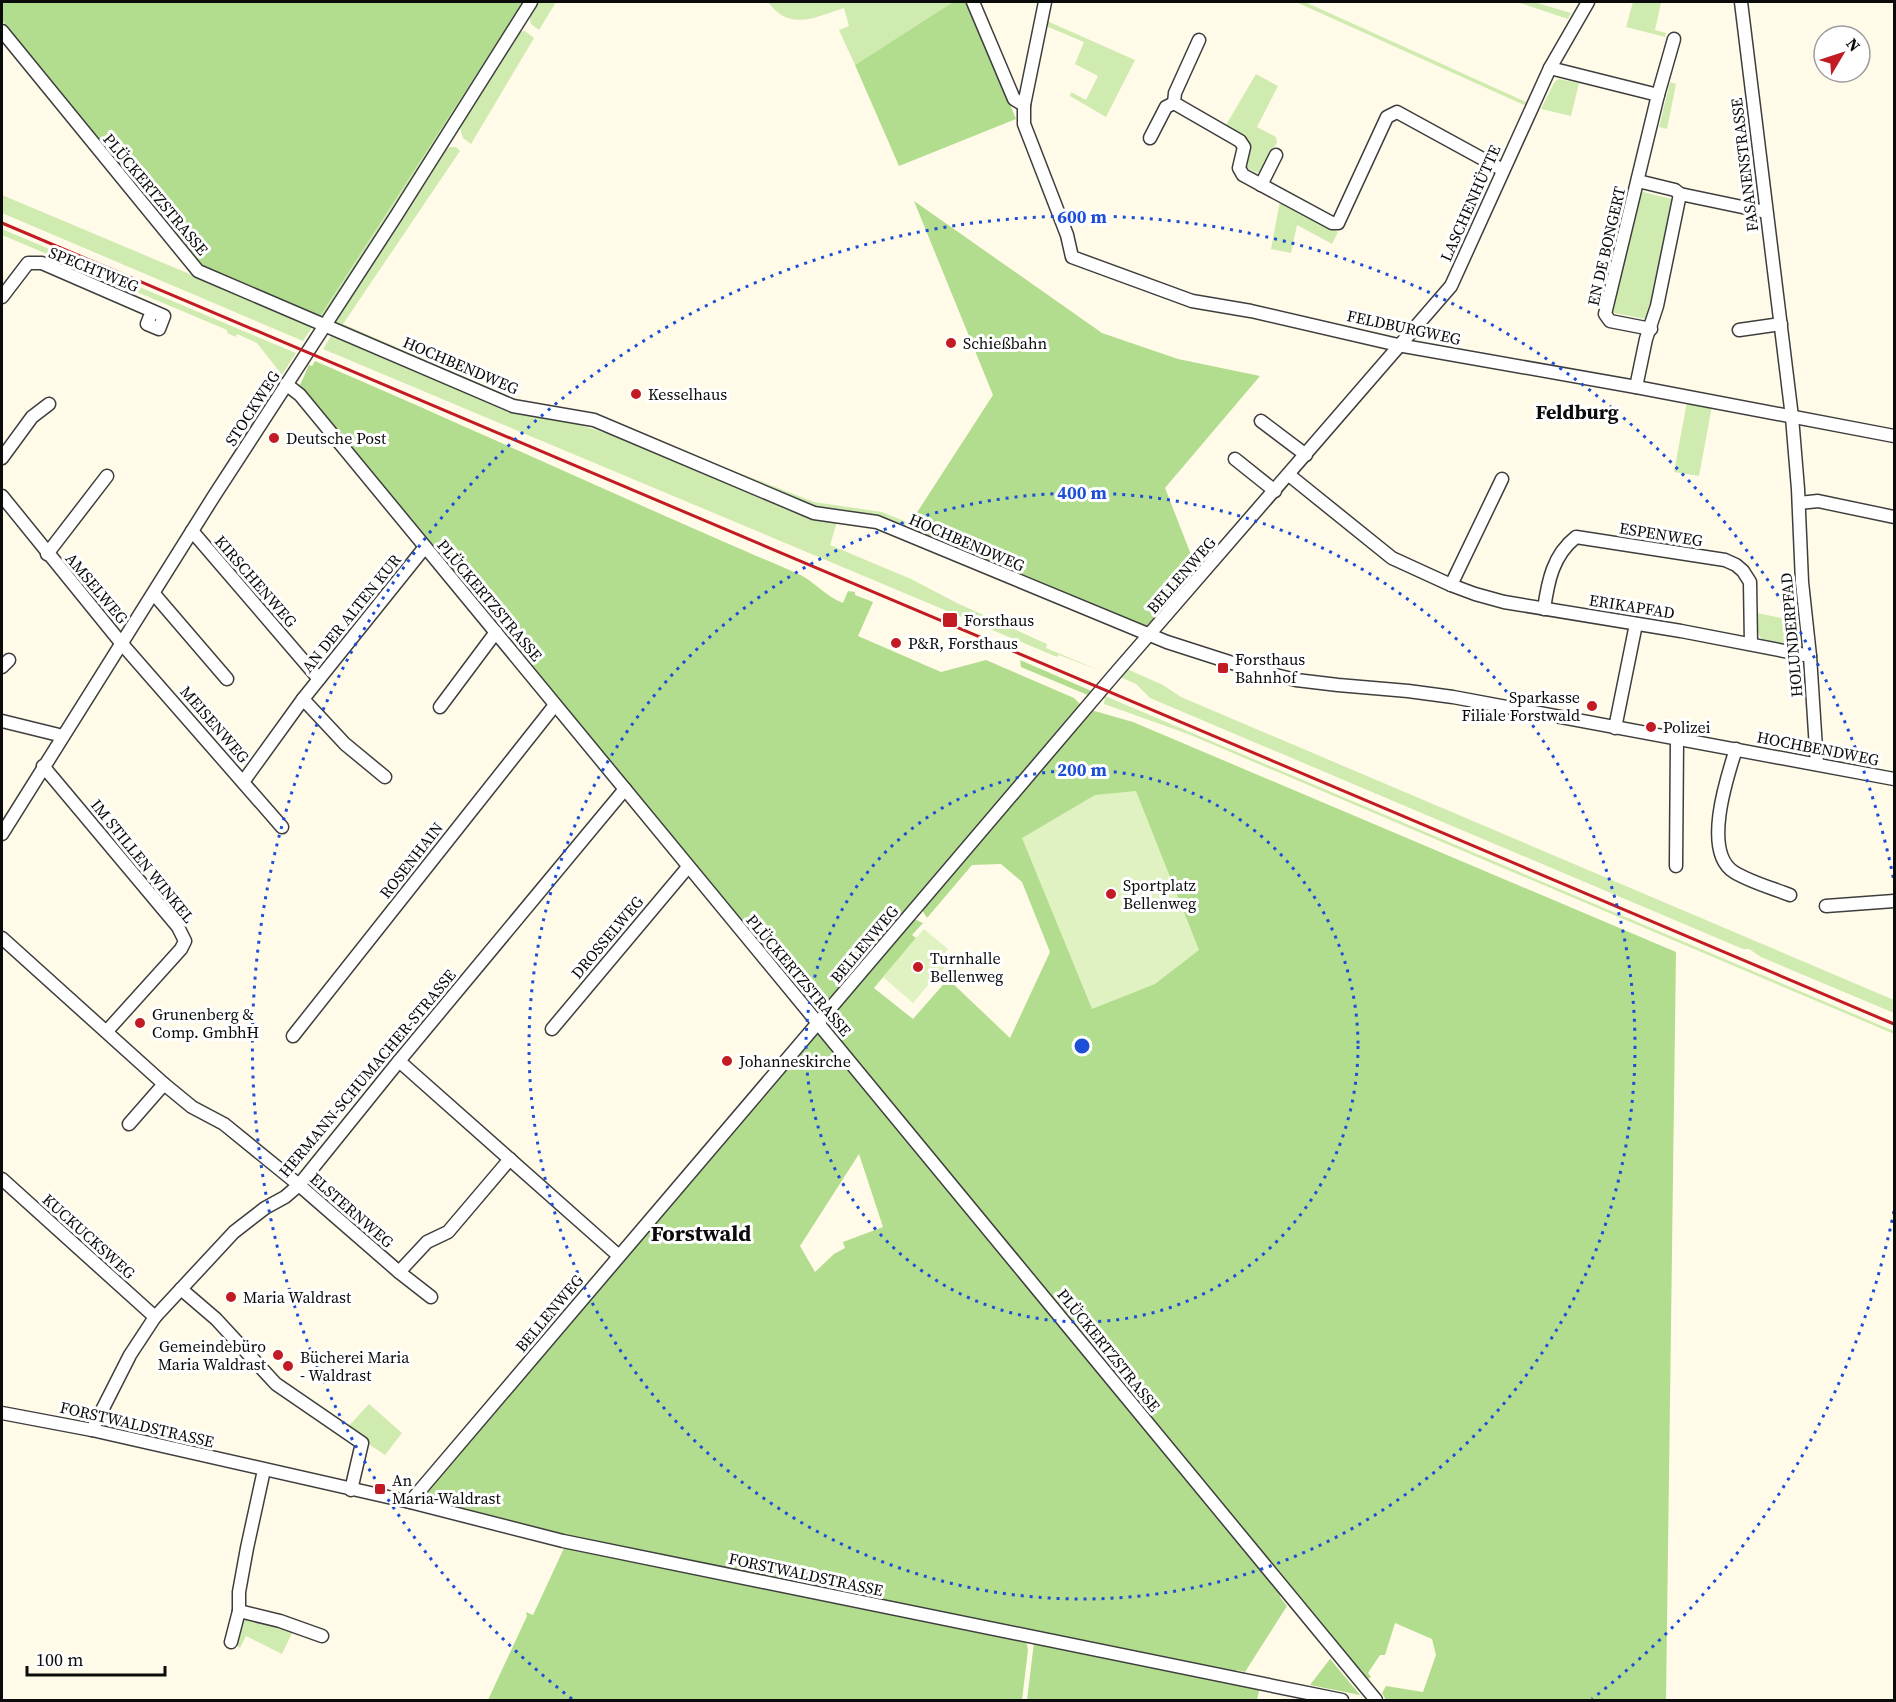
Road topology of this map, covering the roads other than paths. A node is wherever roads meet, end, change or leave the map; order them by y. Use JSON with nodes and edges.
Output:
{"nodes":[{"id":1,"x":531,"y":2,"type":"edge"},
{"id":2,"x":973,"y":2,"type":"edge"},
{"id":3,"x":1045,"y":2,"type":"edge"},
{"id":4,"x":1588,"y":2,"type":"edge"},
{"id":5,"x":1741,"y":2,"type":"edge"},
{"id":6,"x":2,"y":31,"type":"edge"},
{"id":7,"x":1674,"y":39,"type":"dead end"},
{"id":8,"x":1199,"y":40,"type":"dead end"},
{"id":9,"x":1550,"y":68,"type":"junction"},
{"id":10,"x":1658,"y":95,"type":"junction"},
{"id":11,"x":1174,"y":103,"type":"junction"},
{"id":12,"x":1024,"y":105,"type":"junction"},
{"id":13,"x":1150,"y":138,"type":"dead end"},
{"id":14,"x":1276,"y":155,"type":"dead end"},
{"id":15,"x":1503,"y":171,"type":"junction"},
{"id":16,"x":1638,"y":181,"type":"junction"},
{"id":17,"x":1261,"y":185,"type":"junction"},
{"id":18,"x":1680,"y":194,"type":"junction"},
{"id":19,"x":1766,"y":213,"type":"junction"},
{"id":20,"x":2,"y":297,"type":"edge"},
{"id":21,"x":152,"y":311,"type":"dead end"},
{"id":22,"x":1780,"y":324,"type":"junction"},
{"id":23,"x":325,"y":325,"type":"junction"},
{"id":24,"x":1651,"y":329,"type":"junction"},
{"id":25,"x":1739,"y":330,"type":"dead end"},
{"id":26,"x":1398,"y":345,"type":"junction"},
{"id":27,"x":286,"y":384,"type":"junction"},
{"id":28,"x":1636,"y":387,"type":"junction"},
{"id":29,"x":1353,"y":399,"type":"joint"},
{"id":30,"x":50,"y":404,"type":"dead end"},
{"id":31,"x":1792,"y":417,"type":"junction"},
{"id":32,"x":1262,"y":421,"type":"dead end"},
{"id":33,"x":1894,"y":436,"type":"edge"},
{"id":34,"x":1306,"y":455,"type":"junction"},
{"id":35,"x":2,"y":458,"type":"edge"},
{"id":36,"x":1235,"y":459,"type":"dead end"},
{"id":37,"x":1289,"y":475,"type":"junction"},
{"id":38,"x":107,"y":476,"type":"dead end"},
{"id":39,"x":1502,"y":479,"type":"dead end"},
{"id":40,"x":1275,"y":490,"type":"junction"},
{"id":41,"x":2,"y":496,"type":"edge"},
{"id":42,"x":1799,"y":498,"type":"junction"},
{"id":43,"x":1894,"y":517,"type":"edge"},
{"id":44,"x":192,"y":531,"type":"junction"},
{"id":45,"x":424,"y":547,"type":"junction"},
{"id":46,"x":47,"y":554,"type":"junction"},
{"id":47,"x":1451,"y":585,"type":"junction"},
{"id":48,"x":154,"y":594,"type":"junction"},
{"id":49,"x":1544,"y":609,"type":"junction"},
{"id":50,"x":1636,"y":624,"type":"junction"},
{"id":51,"x":496,"y":633,"type":"junction"},
{"id":52,"x":1150,"y":636,"type":"junction"},
{"id":53,"x":122,"y":644,"type":"junction"},
{"id":54,"x":1751,"y":644,"type":"junction"},
{"id":55,"x":1810,"y":656,"type":"junction"},
{"id":56,"x":228,"y":679,"type":"dead end"},
{"id":57,"x":319,"y":679,"type":"junction"},
{"id":58,"x":303,"y":699,"type":"junction"},
{"id":59,"x":555,"y":705,"type":"junction"},
{"id":60,"x":440,"y":707,"type":"dead end"},
{"id":61,"x":2,"y":721,"type":"edge"},
{"id":62,"x":1615,"y":728,"type":"junction"},
{"id":63,"x":63,"y":736,"type":"junction"},
{"id":64,"x":1677,"y":739,"type":"junction"},
{"id":65,"x":1736,"y":749,"type":"junction"},
{"id":66,"x":1817,"y":764,"type":"junction"},
{"id":67,"x":43,"y":766,"type":"junction"},
{"id":68,"x":385,"y":777,"type":"dead end"},
{"id":69,"x":1894,"y":779,"type":"edge"},
{"id":70,"x":243,"y":782,"type":"junction"},
{"id":71,"x":625,"y":789,"type":"junction"},
{"id":72,"x":282,"y":827,"type":"dead end"},
{"id":73,"x":2,"y":834,"type":"edge"},
{"id":74,"x":1676,"y":866,"type":"dead end"},
{"id":75,"x":688,"y":867,"type":"junction"},
{"id":76,"x":1790,"y":895,"type":"dead end"},
{"id":77,"x":1894,"y":901,"type":"edge"},
{"id":78,"x":1826,"y":906,"type":"dead end"},
{"id":79,"x":2,"y":938,"type":"edge"},
{"id":80,"x":819,"y":1024,"type":"junction"},
{"id":81,"x":552,"y":1029,"type":"dead end"},
{"id":82,"x":106,"y":1032,"type":"junction"},
{"id":83,"x":293,"y":1036,"type":"dead end"},
{"id":84,"x":399,"y":1060,"type":"junction"},
{"id":85,"x":164,"y":1084,"type":"junction"},
{"id":86,"x":129,"y":1124,"type":"dead end"},
{"id":87,"x":510,"y":1159,"type":"junction"},
{"id":88,"x":2,"y":1179,"type":"edge"},
{"id":89,"x":299,"y":1185,"type":"junction"},
{"id":90,"x":619,"y":1256,"type":"junction"},
{"id":91,"x":399,"y":1272,"type":"junction"},
{"id":92,"x":181,"y":1289,"type":"junction"},
{"id":93,"x":431,"y":1297,"type":"dead end"},
{"id":94,"x":155,"y":1317,"type":"junction"},
{"id":95,"x":2,"y":1413,"type":"edge"},
{"id":96,"x":92,"y":1430,"type":"junction"},
{"id":97,"x":264,"y":1470,"type":"junction"},
{"id":98,"x":351,"y":1490,"type":"junction"},
{"id":99,"x":410,"y":1503,"type":"junction"},
{"id":100,"x":239,"y":1611,"type":"junction"},
{"id":101,"x":322,"y":1636,"type":"dead end"},
{"id":102,"x":231,"y":1642,"type":"dead end"},
{"id":103,"x":1342,"y":1701,"type":"edge"},
{"id":104,"x":1376,"y":1701,"type":"edge"}],
"edges":[{"from":1,"to":23,"type":"street","name":"STOCKWEG"},
{"from":2,"to":12,"type":"street","name":"FELDBURGWEG"},
{"from":3,"to":12,"type":"street","name":"FELDBURGWEG"},
{"from":4,"to":9,"type":"street","name":"LASCHENHÜTTE"},
{"from":5,"to":19,"type":"street","name":"FASANENSTRASSE"},
{"from":6,"to":23,"type":"street","name":"PLÜCKERTZSTRASSE"},
{"from":7,"to":10,"type":"street"},
{"from":8,"to":11,"type":"street"},
{"from":9,"to":10,"type":"street"},
{"from":9,"to":15,"type":"street","name":"LASCHENHÜTTE"},
{"from":10,"to":16,"type":"street"},
{"from":11,"to":13,"type":"street"},
{"from":11,"to":17,"type":"street"},
{"from":12,"to":26,"type":"street","name":"FELDBURGWEG"},
{"from":14,"to":17,"type":"street"},
{"from":15,"to":17,"type":"street"},
{"from":15,"to":26,"type":"street","name":"LASCHENHÜTTE"},
{"from":16,"to":18,"type":"street","name":"EN DE BONGERT"},
{"from":16,"to":24,"type":"street","name":"EN DE BONGERT"},
{"from":18,"to":19,"type":"street","name":"EN DE BONGERT"},
{"from":18,"to":24,"type":"street"},
{"from":19,"to":22,"type":"street","name":"FASANENSTRASSE"},
{"from":20,"to":21,"type":"street","name":"SPECHTWEG"},
{"from":22,"to":25,"type":"street"},
{"from":22,"to":31,"type":"street","name":"FASANENSTRASSE"},
{"from":23,"to":27,"type":"street","name":"STOCKWEG"},
{"from":23,"to":52,"type":"street","name":"HOCHBENDWEG"},
{"from":24,"to":28,"type":"street"},
{"from":26,"to":28,"type":"street","name":"FELDBURGWEG"},
{"from":26,"to":29,"type":"street","name":"LASCHENHÜTTE"},
{"from":27,"to":44,"type":"street","name":"STOCKWEG"},
{"from":27,"to":45,"type":"street","name":"PLÜCKERTZSTRASSE"},
{"from":28,"to":31,"type":"street","name":"FELDBURGWEG"},
{"from":29,"to":34,"type":"street","name":"BELLENWEG"},
{"from":30,"to":35,"type":"street"},
{"from":31,"to":33,"type":"street","name":"FELDBURGWEG"},
{"from":31,"to":42,"type":"street","name":"FASANENSTRASSE"},
{"from":32,"to":34,"type":"street"},
{"from":34,"to":37,"type":"street","name":"BELLENWEG"},
{"from":36,"to":40,"type":"street"},
{"from":37,"to":40,"type":"street","name":"BELLENWEG"},
{"from":37,"to":47,"type":"street","name":"ERIKAPFAD"},
{"from":38,"to":46,"type":"street","name":"AMSELWEG"},
{"from":39,"to":47,"type":"street"},
{"from":40,"to":52,"type":"street","name":"BELLENWEG"},
{"from":41,"to":46,"type":"street","name":"AMSELWEG"},
{"from":42,"to":43,"type":"street"},
{"from":42,"to":55,"type":"street","name":"HOLUNDERPFAD"},
{"from":44,"to":48,"type":"street","name":"STOCKWEG"},
{"from":44,"to":57,"type":"street","name":"KIRSCHENWEG"},
{"from":45,"to":51,"type":"street","name":"PLÜCKERTZSTRASSE"},
{"from":45,"to":57,"type":"street","name":"AN DER ALTEN KUR"},
{"from":46,"to":53,"type":"street","name":"AMSELWEG"},
{"from":47,"to":49,"type":"street","name":"ERIKAPFAD"},
{"from":48,"to":53,"type":"street","name":"STOCKWEG"},
{"from":48,"to":56,"type":"street"},
{"from":49,"to":50,"type":"street","name":"ERIKAPFAD"},
{"from":49,"to":54,"type":"street","name":"ESPENWEG"},
{"from":50,"to":54,"type":"street","name":"ERIKAPFAD"},
{"from":50,"to":62,"type":"street"},
{"from":51,"to":59,"type":"street","name":"PLÜCKERTZSTRASSE"},
{"from":51,"to":60,"type":"street"},
{"from":52,"to":62,"type":"street","name":"HOCHBENDWEG"},
{"from":52,"to":80,"type":"street","name":"BELLENWEG"},
{"from":53,"to":63,"type":"street","name":"STOCKWEG"},
{"from":53,"to":70,"type":"street","name":"MEISENWEG"},
{"from":54,"to":55,"type":"street","name":"ERIKAPFAD"},
{"from":55,"to":66,"type":"street","name":"HOLUNDERPFAD"},
{"from":57,"to":58,"type":"street","name":"AN DER ALTEN KUR"},
{"from":58,"to":68,"type":"street"},
{"from":58,"to":70,"type":"street","name":"AN DER ALTEN KUR"},
{"from":59,"to":71,"type":"street","name":"PLÜCKERTZSTRASSE"},
{"from":59,"to":83,"type":"street","name":"ROSENHAIN"},
{"from":61,"to":63,"type":"street"},
{"from":62,"to":64,"type":"street","name":"HOCHBENDWEG"},
{"from":63,"to":67,"type":"street","name":"STOCKWEG"},
{"from":64,"to":65,"type":"street","name":"HOCHBENDWEG"},
{"from":64,"to":74,"type":"street"},
{"from":65,"to":66,"type":"street","name":"HOCHBENDWEG"},
{"from":65,"to":76,"type":"street","name":"HOCHBENDWEG"},
{"from":66,"to":69,"type":"street","name":"HOCHBENDWEG"},
{"from":67,"to":73,"type":"street","name":"STOCKWEG"},
{"from":67,"to":82,"type":"street","name":"IM STILLEN WINKEL"},
{"from":70,"to":72,"type":"street","name":"MEISENWEG"},
{"from":71,"to":75,"type":"street","name":"PLÜCKERTZSTRASSE"},
{"from":71,"to":84,"type":"street","name":"HERMANN-SCHUMACHER-STRASSE"},
{"from":75,"to":80,"type":"street","name":"PLÜCKERTZSTRASSE"},
{"from":75,"to":81,"type":"street","name":"DROSSELWEG"},
{"from":77,"to":78,"type":"street"},
{"from":79,"to":82,"type":"street","name":"ELSTERNWEG"},
{"from":80,"to":90,"type":"street","name":"BELLENWEG"},
{"from":80,"to":104,"type":"street","name":"PLÜCKERTZSTRASSE"},
{"from":82,"to":85,"type":"street","name":"ELSTERNWEG"},
{"from":84,"to":87,"type":"street"},
{"from":84,"to":89,"type":"street","name":"HERMANN-SCHUMACHER-STRASSE"},
{"from":85,"to":86,"type":"street"},
{"from":85,"to":89,"type":"street","name":"ELSTERNWEG"},
{"from":87,"to":90,"type":"street"},
{"from":87,"to":91,"type":"street"},
{"from":88,"to":94,"type":"street","name":"KUCKUCKSWEG"},
{"from":89,"to":91,"type":"street","name":"ELSTERNWEG"},
{"from":89,"to":92,"type":"street","name":"HERMANN-SCHUMACHER-STRASSE"},
{"from":90,"to":99,"type":"street","name":"BELLENWEG"},
{"from":91,"to":93,"type":"street","name":"ELSTERNWEG"},
{"from":92,"to":94,"type":"street","name":"HERMANN-SCHUMACHER-STRASSE"},
{"from":92,"to":98,"type":"street"},
{"from":94,"to":96,"type":"street","name":"HERMANN-SCHUMACHER-STRASSE"},
{"from":95,"to":96,"type":"street","name":"FORSTWALDSTRASSE"},
{"from":96,"to":97,"type":"street","name":"FORSTWALDSTRASSE"},
{"from":97,"to":98,"type":"street","name":"FORSTWALDSTRASSE"},
{"from":97,"to":100,"type":"street"},
{"from":98,"to":99,"type":"street","name":"FORSTWALDSTRASSE"},
{"from":99,"to":103,"type":"street","name":"FORSTWALDSTRASSE"},
{"from":100,"to":101,"type":"street"},
{"from":100,"to":102,"type":"street"}]}
